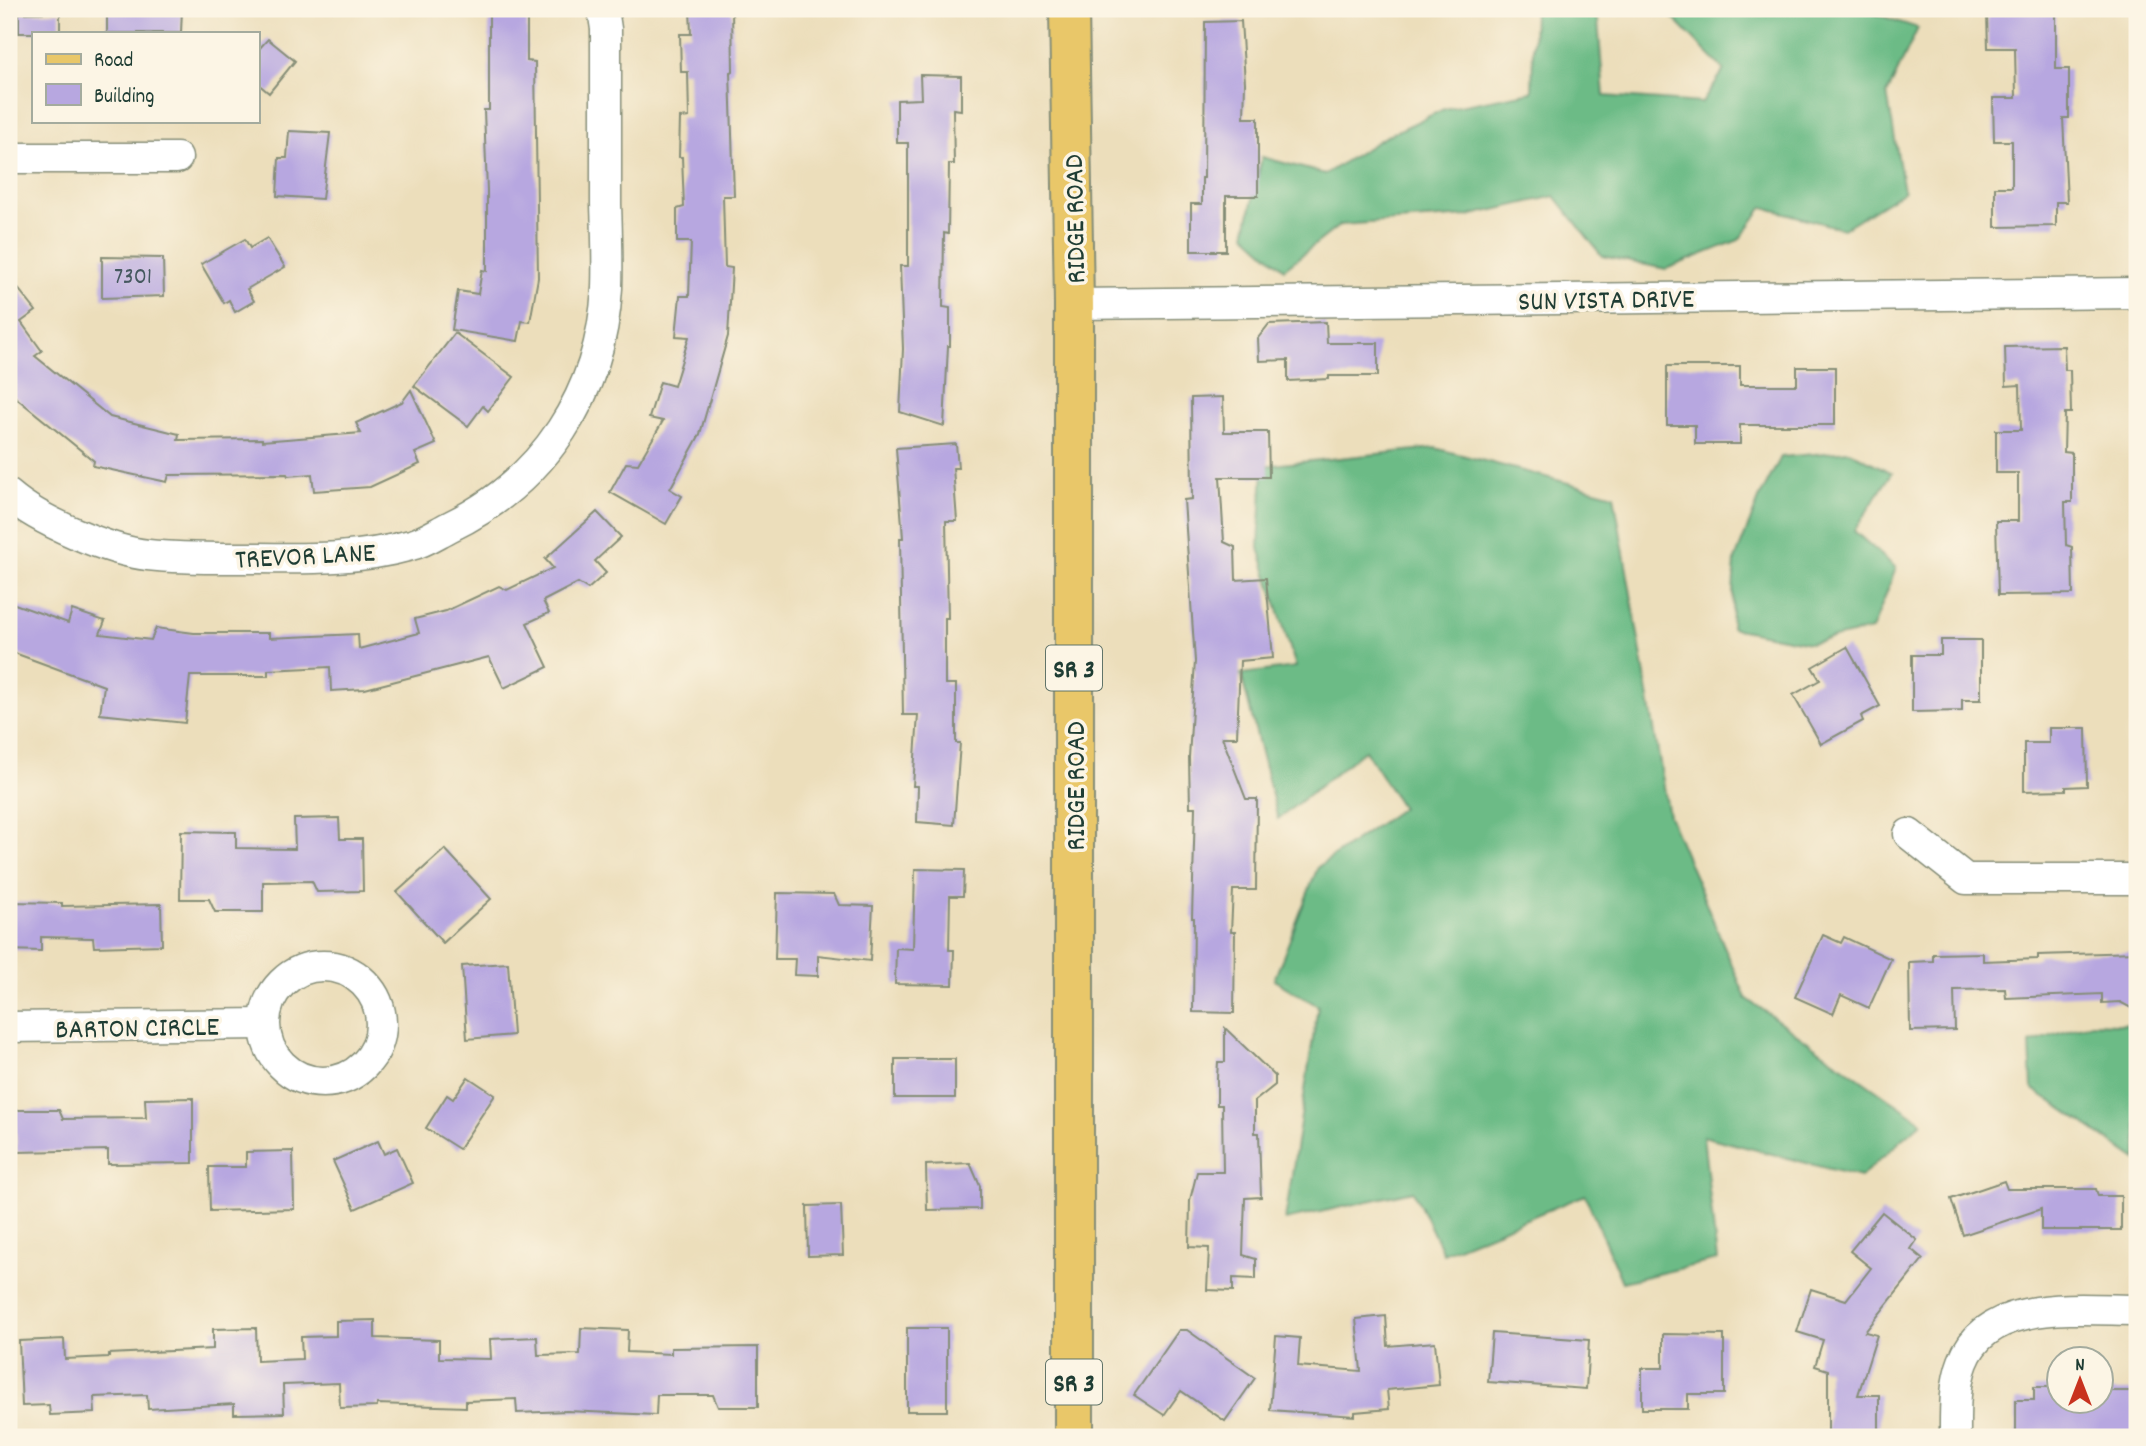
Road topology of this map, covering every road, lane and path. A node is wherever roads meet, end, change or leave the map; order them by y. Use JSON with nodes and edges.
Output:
{"nodes":[{"id":1,"x":603,"y":9,"type":"edge"},
{"id":2,"x":1069,"y":9,"type":"edge"},
{"id":3,"x":9,"y":158,"type":"edge"},
{"id":4,"x":177,"y":158,"type":"dead end"},
{"id":5,"x":2137,"y":293,"type":"edge"},
{"id":6,"x":1074,"y":304,"type":"junction"},
{"id":7,"x":9,"y":495,"type":"edge"},
{"id":8,"x":1909,"y":834,"type":"dead end"},
{"id":9,"x":2137,"y":879,"type":"edge"},
{"id":10,"x":264,"y":1024,"type":"dead end"},
{"id":11,"x":9,"y":1027,"type":"edge"},
{"id":12,"x":2137,"y":1310,"type":"edge"},
{"id":13,"x":1074,"y":1437,"type":"edge"},
{"id":14,"x":1955,"y":1437,"type":"edge"}],
"edges":[{"from":1,"to":7,"type":"street","name":"TREVOR LANE"},
{"from":2,"to":6,"type":"main road","name":"RIDGE ROAD","number":"SR 3"},
{"from":3,"to":4,"type":"street"},
{"from":5,"to":6,"type":"street","name":"SUN VISTA DRIVE"},
{"from":6,"to":13,"type":"main road","name":"RIDGE ROAD","number":"SR 3"},
{"from":8,"to":9,"type":"street"},
{"from":10,"to":11,"type":"street","name":"BARTON CIRCLE"},
{"from":12,"to":14,"type":"street"}]}
